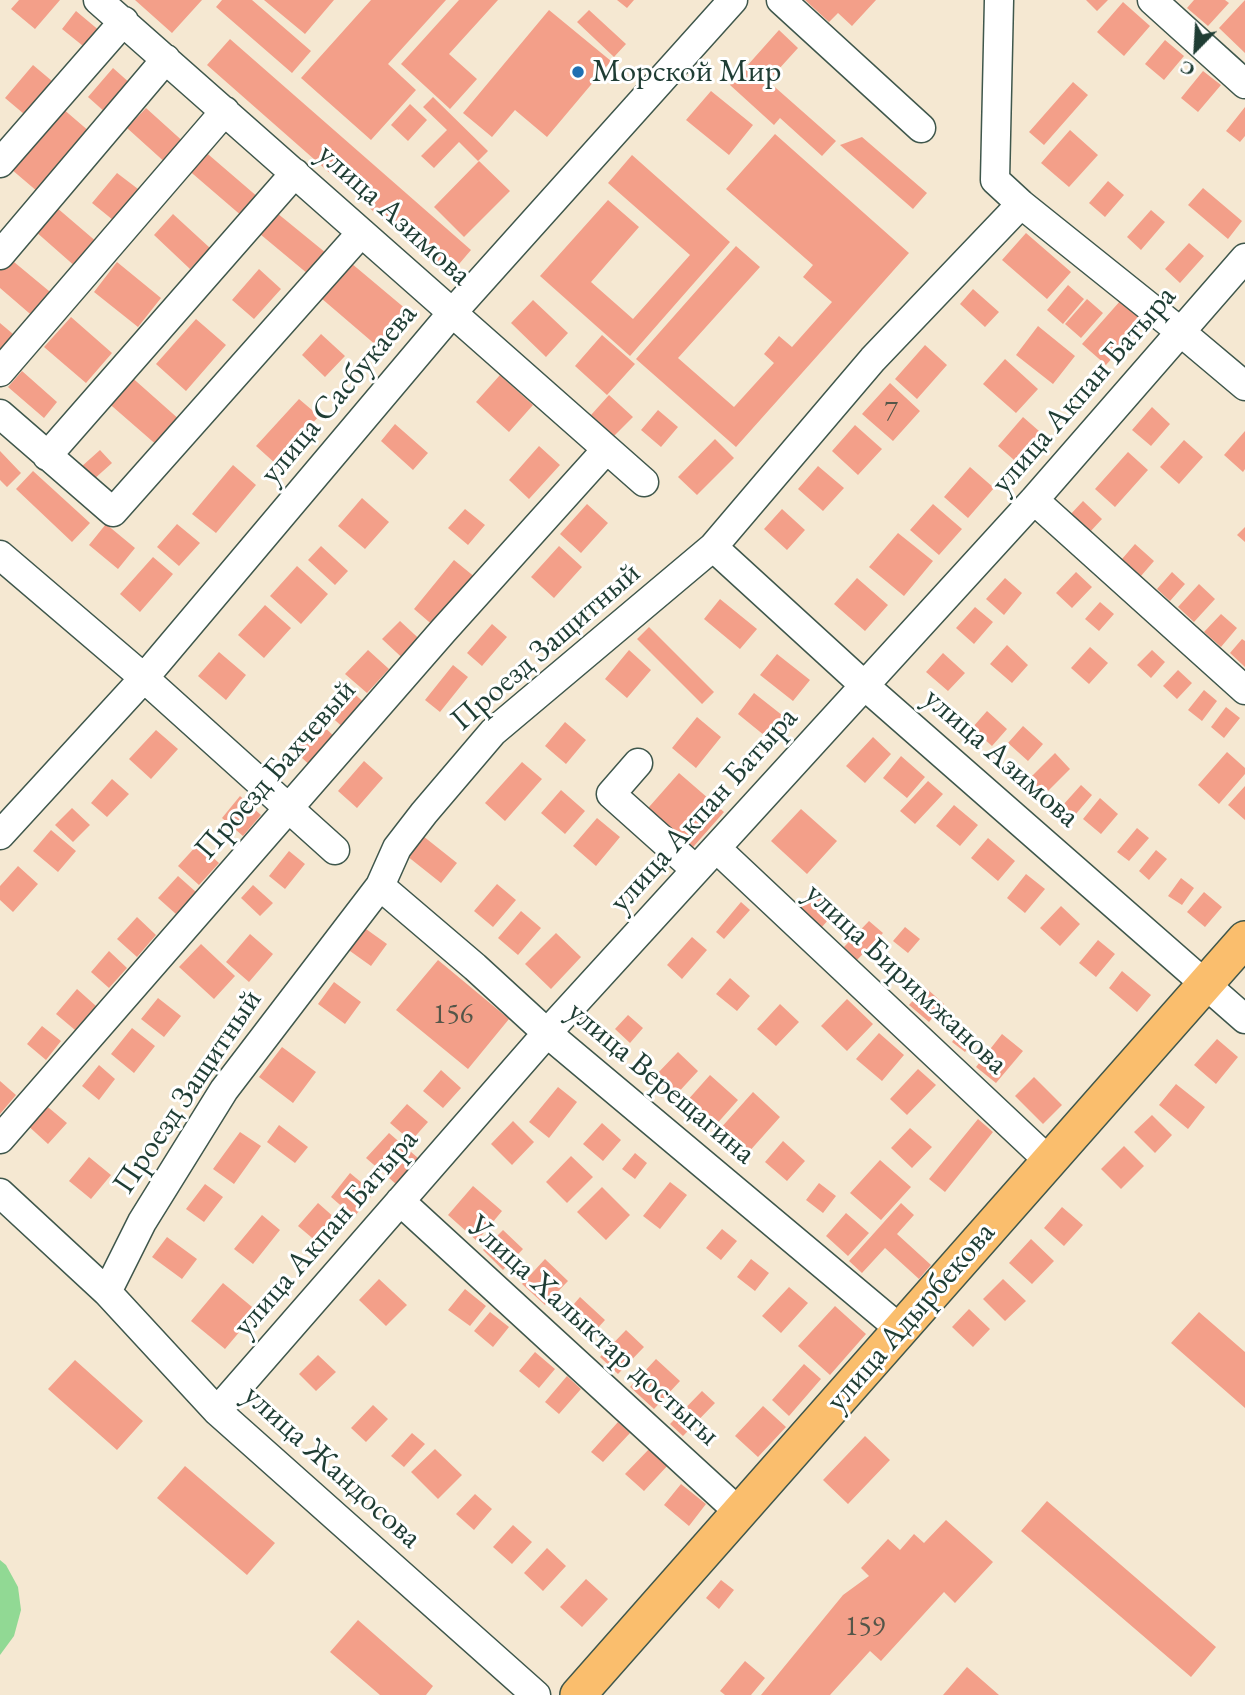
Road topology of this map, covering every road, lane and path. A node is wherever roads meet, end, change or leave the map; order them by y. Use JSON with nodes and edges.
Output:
{"nodes":[{"id":1,"x":98,"y":0,"type":"edge"},
{"id":2,"x":733,"y":0,"type":"edge"},
{"id":3,"x":781,"y":0,"type":"edge"},
{"id":4,"x":999,"y":0,"type":"edge"},
{"id":5,"x":1152,"y":0,"type":"edge"},
{"id":6,"x":124,"y":21,"type":"junction"},
{"id":7,"x":166,"y":59,"type":"junction"},
{"id":8,"x":1245,"y":84,"type":"edge"},
{"id":9,"x":225,"y":111,"type":"junction"},
{"id":10,"x":921,"y":128,"type":"dead end"},
{"id":11,"x":0,"y":163,"type":"edge"},
{"id":12,"x":295,"y":173,"type":"junction"},
{"id":13,"x":1021,"y":204,"type":"junction"},
{"id":14,"x":361,"y":233,"type":"junction"},
{"id":15,"x":0,"y":256,"type":"edge"},
{"id":16,"x":1245,"y":258,"type":"edge"},
{"id":17,"x":453,"y":313,"type":"junction"},
{"id":18,"x":1182,"y":332,"type":"junction"},
{"id":19,"x":0,"y":372,"type":"edge"},
{"id":20,"x":1245,"y":386,"type":"edge"},
{"id":21,"x":0,"y":415,"type":"edge"},
{"id":22,"x":606,"y":450,"type":"junction"},
{"id":23,"x":47,"y":456,"type":"junction"},
{"id":24,"x":644,"y":482,"type":"dead end"},
{"id":25,"x":1034,"y":500,"type":"junction"},
{"id":26,"x":713,"y":547,"type":"junction"},
{"id":27,"x":0,"y":555,"type":"edge"},
{"id":28,"x":144,"y":678,"type":"junction"},
{"id":29,"x":865,"y":685,"type":"junction"},
{"id":30,"x":1245,"y":690,"type":"edge"},
{"id":31,"x":638,"y":763,"type":"dead end"},
{"id":32,"x":290,"y":808,"type":"junction"},
{"id":33,"x":0,"y":835,"type":"edge"},
{"id":34,"x":716,"y":848,"type":"junction"},
{"id":35,"x":335,"y":850,"type":"dead end"},
{"id":36,"x":696,"y":870,"type":"junction"},
{"id":37,"x":380,"y":886,"type":"junction"},
{"id":38,"x":1245,"y":939,"type":"edge"},
{"id":39,"x":1205,"y":984,"type":"junction"},
{"id":40,"x":1245,"y":1019,"type":"edge"},
{"id":41,"x":547,"y":1033,"type":"junction"},
{"id":42,"x":0,"y":1139,"type":"edge"},
{"id":43,"x":1049,"y":1161,"type":"junction"},
{"id":44,"x":0,"y":1193,"type":"edge"},
{"id":45,"x":400,"y":1201,"type":"junction"},
{"id":46,"x":107,"y":1292,"type":"junction"},
{"id":47,"x":900,"y":1329,"type":"junction"},
{"id":48,"x":217,"y":1411,"type":"junction"},
{"id":49,"x":739,"y":1512,"type":"junction"},
{"id":50,"x":536,"y":1695,"type":"edge"},
{"id":51,"x":578,"y":1695,"type":"edge"}],
"edges":[{"from":1,"to":6,"type":"street","name":"улица Азимова"},
{"from":2,"to":17,"type":"street","name":"улица Сасбукаева"},
{"from":3,"to":10,"type":"street"},
{"from":4,"to":13,"type":"street"},
{"from":5,"to":8,"type":"street"},
{"from":6,"to":7,"type":"street","name":"улица Азимова"},
{"from":6,"to":11,"type":"street"},
{"from":7,"to":9,"type":"street","name":"улица Азимова"},
{"from":7,"to":15,"type":"street"},
{"from":9,"to":12,"type":"street","name":"улица Азимова"},
{"from":9,"to":19,"type":"street"},
{"from":12,"to":14,"type":"street","name":"улица Азимова"},
{"from":12,"to":23,"type":"street"},
{"from":13,"to":18,"type":"street"},
{"from":13,"to":26,"type":"street","name":"Проезд Защитный"},
{"from":14,"to":17,"type":"street","name":"улица Азимова"},
{"from":14,"to":23,"type":"street"},
{"from":16,"to":18,"type":"street","name":"улица Акпан Батыра"},
{"from":17,"to":22,"type":"street","name":"улица Азимова"},
{"from":17,"to":28,"type":"street","name":"улица Сасбукаева"},
{"from":18,"to":20,"type":"street"},
{"from":18,"to":25,"type":"street","name":"улица Акпан Батыра"},
{"from":21,"to":23,"type":"street"},
{"from":22,"to":24,"type":"street","name":"улица Азимова"},
{"from":22,"to":32,"type":"street","name":"Проезд Бахчевый"},
{"from":25,"to":29,"type":"street","name":"улица Акпан Батыра"},
{"from":25,"to":30,"type":"street"},
{"from":26,"to":29,"type":"street","name":"улица Азимова"},
{"from":26,"to":37,"type":"street","name":"Проезд Защитный"},
{"from":27,"to":28,"type":"street"},
{"from":28,"to":32,"type":"street"},
{"from":28,"to":33,"type":"street","name":"улица Сасбукаева"},
{"from":29,"to":34,"type":"street","name":"улица Акпан Батыра"},
{"from":29,"to":39,"type":"street","name":"улица Азимова"},
{"from":31,"to":36,"type":"street"},
{"from":32,"to":35,"type":"street"},
{"from":32,"to":42,"type":"street","name":"Проезд Бахчевый"},
{"from":34,"to":36,"type":"street","name":"улица Акпан Батыра"},
{"from":34,"to":43,"type":"street","name":"улица Биримжанова"},
{"from":36,"to":41,"type":"street","name":"улица Акпан Батыра"},
{"from":37,"to":41,"type":"street","name":"улица Верещагина"},
{"from":37,"to":46,"type":"street","name":"Проезд Защитный"},
{"from":38,"to":39,"type":"main road","name":"улица Адырбекова"},
{"from":39,"to":40,"type":"street","name":"улица Азимова"},
{"from":39,"to":43,"type":"main road","name":"улица Адырбекова"},
{"from":41,"to":45,"type":"street","name":"улица Акпан Батыра"},
{"from":41,"to":47,"type":"street","name":"улица Верещагина"},
{"from":43,"to":47,"type":"main road","name":"улица Адырбекова"},
{"from":44,"to":46,"type":"street","name":"улица Жандосова"},
{"from":45,"to":48,"type":"street","name":"улица Акпан Батыра"},
{"from":45,"to":49,"type":"street","name":"Улица Халыктар достыгы"},
{"from":46,"to":48,"type":"street","name":"улица Жандосова"},
{"from":47,"to":49,"type":"main road","name":"улица Адырбекова"},
{"from":48,"to":50,"type":"street","name":"улица Жандосова"},
{"from":49,"to":51,"type":"main road","name":"улица Адырбекова"}]}
